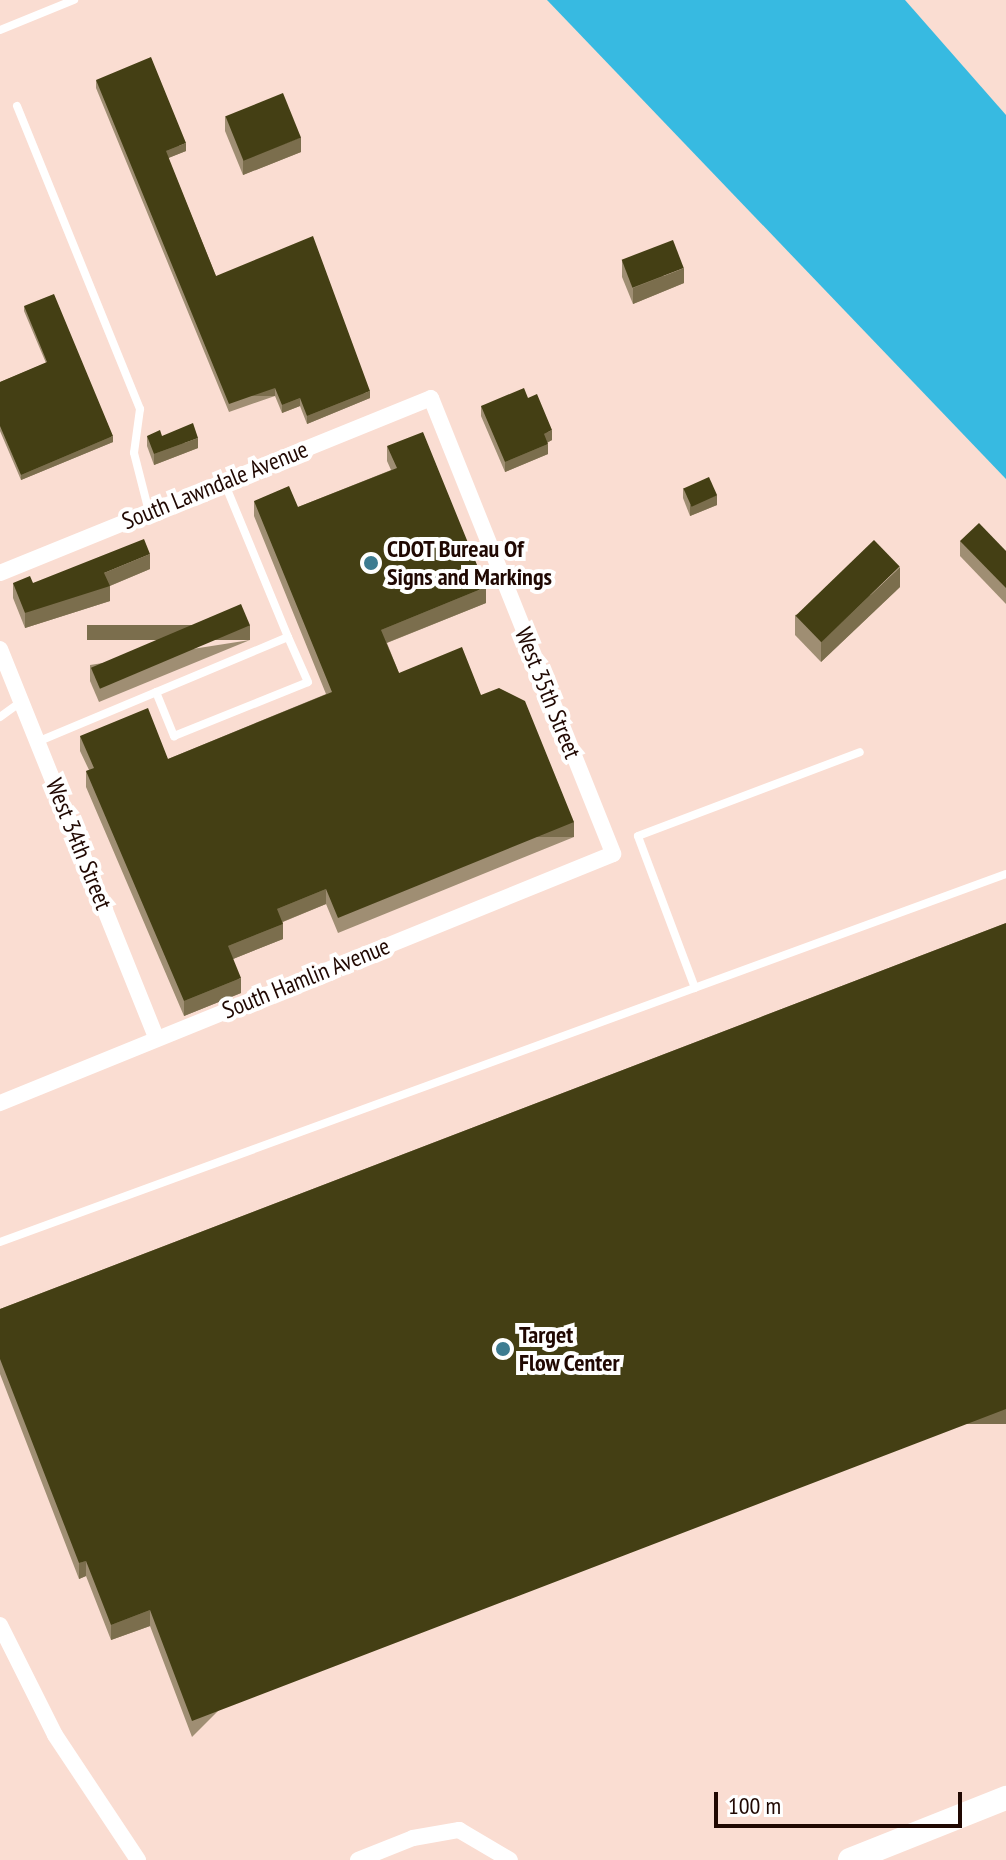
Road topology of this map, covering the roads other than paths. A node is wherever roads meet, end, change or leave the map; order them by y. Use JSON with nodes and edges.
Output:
{"nodes":[{"id":1,"x":74,"y":0,"type":"edge"},
{"id":2,"x":0,"y":30,"type":"edge"},
{"id":3,"x":17,"y":106,"type":"dead end"},
{"id":4,"x":431,"y":398,"type":"joint"},
{"id":5,"x":224,"y":482,"type":"junction"},
{"id":6,"x":149,"y":512,"type":"junction"},
{"id":7,"x":0,"y":573,"type":"edge"},
{"id":8,"x":288,"y":637,"type":"junction"},
{"id":9,"x":0,"y":649,"type":"edge"},
{"id":10,"x":156,"y":692,"type":"junction"},
{"id":11,"x":21,"y":701,"type":"junction"},
{"id":12,"x":0,"y":717,"type":"edge"},
{"id":13,"x":37,"y":742,"type":"junction"},
{"id":14,"x":860,"y":752,"type":"dead end"},
{"id":15,"x":613,"y":854,"type":"joint"},
{"id":16,"x":1006,"y":874,"type":"edge"},
{"id":17,"x":695,"y":988,"type":"junction"},
{"id":18,"x":157,"y":1039,"type":"junction"},
{"id":19,"x":0,"y":1103,"type":"edge"},
{"id":20,"x":0,"y":1242,"type":"edge"},
{"id":21,"x":0,"y":1625,"type":"edge"},
{"id":22,"x":1006,"y":1798,"type":"edge"},
{"id":23,"x":918,"y":1833,"type":"junction"},
{"id":24,"x":138,"y":1860,"type":"edge"},
{"id":25,"x":358,"y":1860,"type":"edge"},
{"id":26,"x":510,"y":1860,"type":"edge"},
{"id":27,"x":853,"y":1860,"type":"edge"},
{"id":28,"x":905,"y":1860,"type":"edge"}],
"edges":[{"from":1,"to":2,"type":"lane"},
{"from":3,"to":6,"type":"lane"},
{"from":4,"to":5,"type":"street","name":"South Lawndale Avenue"},
{"from":4,"to":15,"type":"street","name":"West 35th Street"},
{"from":5,"to":6,"type":"street","name":"South Lawndale Avenue"},
{"from":5,"to":8,"type":"lane"},
{"from":6,"to":7,"type":"street","name":"South Lawndale Avenue"},
{"from":8,"to":10,"type":"lane"},
{"from":8,"to":10,"type":"lane"},
{"from":9,"to":11,"type":"street","name":"West 34th Street"},
{"from":10,"to":13,"type":"lane"},
{"from":11,"to":12,"type":"lane"},
{"from":11,"to":13,"type":"street","name":"West 34th Street"},
{"from":13,"to":18,"type":"street","name":"West 34th Street"},
{"from":14,"to":17,"type":"lane"},
{"from":15,"to":18,"type":"street","name":"South Hamlin Avenue"},
{"from":16,"to":17,"type":"lane"},
{"from":17,"to":20,"type":"lane"},
{"from":18,"to":19,"type":"street","name":"South Hamlin Avenue"},
{"from":21,"to":24,"type":"street"},
{"from":22,"to":23,"type":"main road"},
{"from":23,"to":27,"type":"main road"},
{"from":23,"to":28,"type":"main road"},
{"from":25,"to":26,"type":"street"}]}
